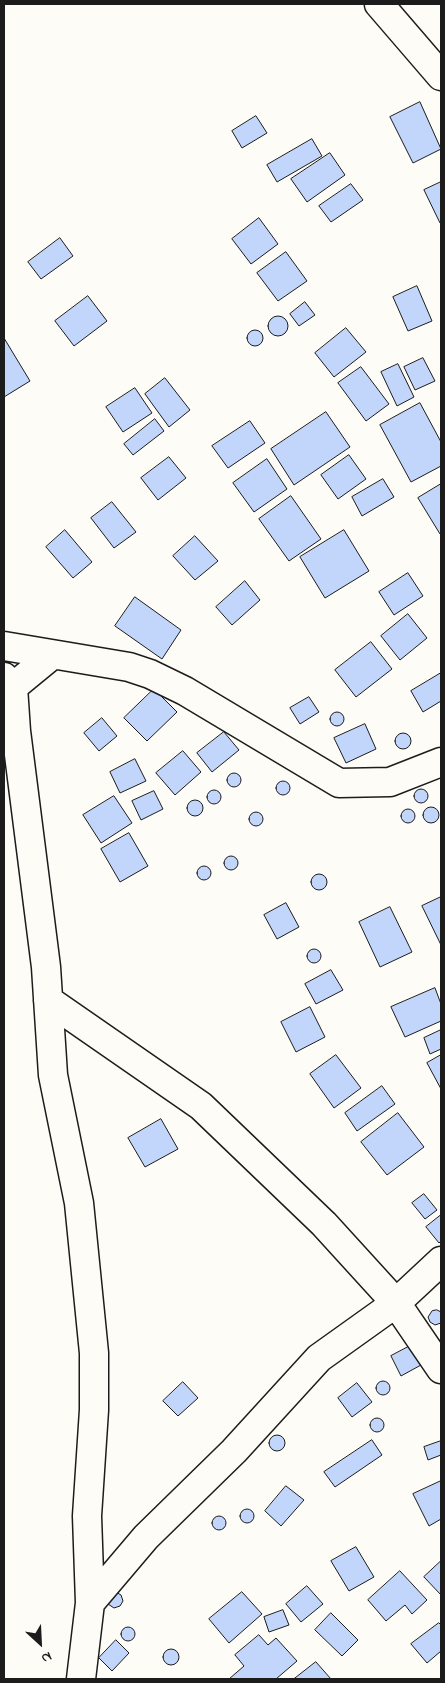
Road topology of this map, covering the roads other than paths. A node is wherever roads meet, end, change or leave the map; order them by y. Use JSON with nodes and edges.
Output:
{"nodes":[{"id":1,"x":378,"y":4,"type":"edge"},
{"id":2,"x":441,"y":76,"type":"edge"},
{"id":3,"x":4,"y":646,"type":"edge"},
{"id":4,"x":52,"y":655,"type":"junction"},
{"id":5,"x":9,"y":682,"type":"edge"},
{"id":6,"x":441,"y":762,"type":"edge"},
{"id":7,"x":48,"y":1000,"type":"junction"},
{"id":8,"x":441,"y":1261,"type":"edge"},
{"id":9,"x":396,"y":1302,"type":"junction"},
{"id":10,"x":441,"y":1369,"type":"edge"},
{"id":11,"x":90,"y":1603,"type":"junction"},
{"id":12,"x":81,"y":1679,"type":"edge"}],
"edges":[{"from":1,"to":2,"type":"street"},
{"from":3,"to":4,"type":"street"},
{"from":4,"to":5,"type":"street"},
{"from":4,"to":6,"type":"street"},
{"from":5,"to":7,"type":"street"},
{"from":7,"to":9,"type":"street"},
{"from":7,"to":11,"type":"street"},
{"from":8,"to":9,"type":"street"},
{"from":9,"to":10,"type":"street"},
{"from":9,"to":11,"type":"street"},
{"from":11,"to":12,"type":"street"}]}
